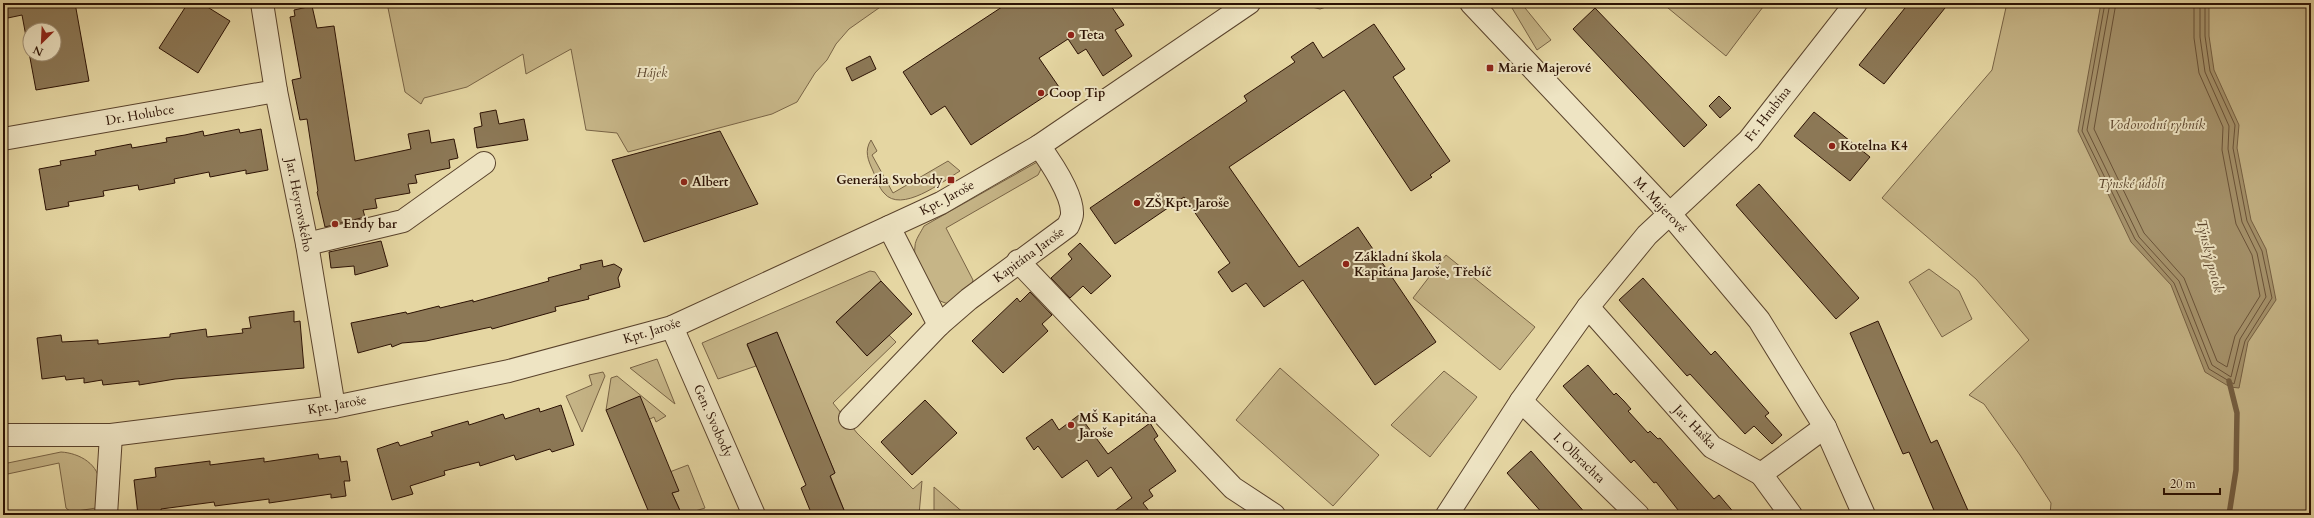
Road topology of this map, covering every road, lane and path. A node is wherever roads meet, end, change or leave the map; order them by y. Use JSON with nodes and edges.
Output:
{"nodes":[{"id":1,"x":262,"y":3,"type":"edge"},
{"id":2,"x":1249,"y":3,"type":"edge"},
{"id":3,"x":1471,"y":3,"type":"edge"},
{"id":4,"x":1856,"y":3,"type":"edge"},
{"id":5,"x":276,"y":91,"type":"junction"},
{"id":6,"x":3,"y":139,"type":"edge"},
{"id":7,"x":1039,"y":146,"type":"junction"},
{"id":8,"x":484,"y":163,"type":"dead end"},
{"id":9,"x":1670,"y":214,"type":"junction"},
{"id":10,"x":889,"y":227,"type":"junction"},
{"id":11,"x":308,"y":244,"type":"junction"},
{"id":12,"x":1018,"y":261,"type":"junction"},
{"id":13,"x":1588,"y":307,"type":"junction"},
{"id":14,"x":939,"y":325,"type":"junction"},
{"id":15,"x":672,"y":327,"type":"junction"},
{"id":16,"x":1520,"y":401,"type":"junction"},
{"id":17,"x":334,"y":407,"type":"junction"},
{"id":18,"x":850,"y":418,"type":"dead end"},
{"id":19,"x":1826,"y":427,"type":"junction"},
{"id":20,"x":3,"y":435,"type":"edge"},
{"id":21,"x":110,"y":435,"type":"junction"},
{"id":22,"x":1761,"y":474,"type":"junction"},
{"id":23,"x":106,"y":515,"type":"edge"},
{"id":24,"x":754,"y":515,"type":"edge"},
{"id":25,"x":1274,"y":515,"type":"edge"},
{"id":26,"x":1447,"y":515,"type":"edge"},
{"id":27,"x":1638,"y":515,"type":"edge"},
{"id":28,"x":1791,"y":515,"type":"edge"},
{"id":29,"x":1864,"y":515,"type":"edge"}],
"edges":[{"from":1,"to":5,"type":"street","name":"Jar. Heyrovského"},
{"from":2,"to":7,"type":"street","name":"Kpt. Jaroše"},
{"from":3,"to":9,"type":"street","name":"M. Majerové"},
{"from":4,"to":9,"type":"street","name":"Fr. Hrubína"},
{"from":5,"to":6,"type":"street","name":"Dr. Holubce"},
{"from":5,"to":11,"type":"street","name":"Jar. Heyrovského"},
{"from":7,"to":10,"type":"street","name":"Kpt. Jaroše"},
{"from":7,"to":12,"type":"street","name":"Kapitána Jaroše"},
{"from":8,"to":11,"type":"street"},
{"from":9,"to":13,"type":"street"},
{"from":9,"to":19,"type":"street","name":"M. Majerové"},
{"from":10,"to":14,"type":"street"},
{"from":10,"to":15,"type":"street","name":"Kpt. Jaroše"},
{"from":11,"to":17,"type":"street","name":"Jar. Heyrovského"},
{"from":12,"to":14,"type":"street","name":"Kapitána Jaroše"},
{"from":12,"to":25,"type":"street"},
{"from":13,"to":16,"type":"street"},
{"from":13,"to":22,"type":"street","name":"Jar. Haška"},
{"from":14,"to":18,"type":"street","name":"Kapitána Jaroše"},
{"from":15,"to":17,"type":"street","name":"Kpt. Jaroše"},
{"from":15,"to":24,"type":"street","name":"Gen. Svobody"},
{"from":16,"to":26,"type":"street"},
{"from":16,"to":27,"type":"street","name":"I. Olbrachta"},
{"from":17,"to":21,"type":"street","name":"Kpt. Jaroše"},
{"from":19,"to":22,"type":"street"},
{"from":19,"to":29,"type":"street"},
{"from":20,"to":21,"type":"street","name":"Kpt. Jaroše"},
{"from":21,"to":23,"type":"street"},
{"from":22,"to":28,"type":"street"}]}
